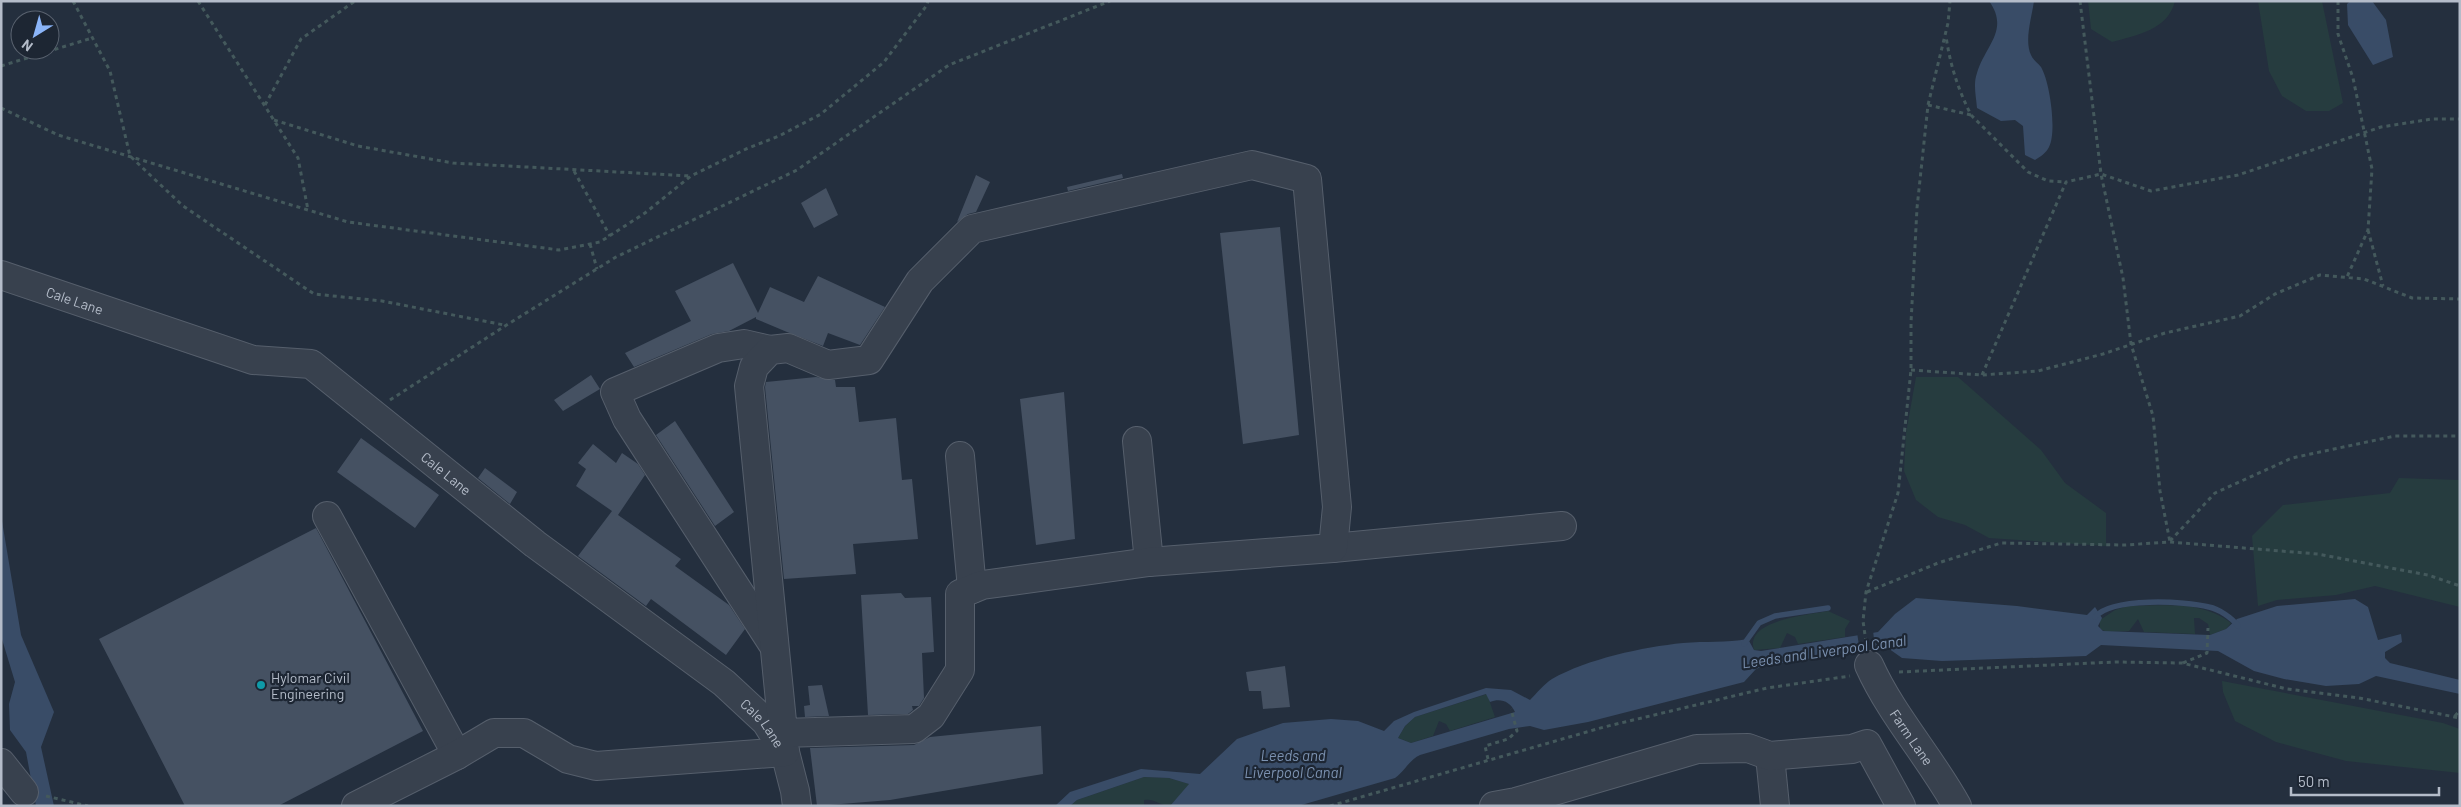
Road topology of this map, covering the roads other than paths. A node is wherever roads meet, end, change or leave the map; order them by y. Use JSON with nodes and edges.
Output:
{"nodes":[{"id":1,"x":1,"y":275,"type":"edge"},
{"id":2,"x":770,"y":350,"type":"junction"},
{"id":3,"x":1137,"y":440,"type":"dead end"},
{"id":4,"x":960,"y":456,"type":"dead end"},
{"id":5,"x":327,"y":516,"type":"dead end"},
{"id":6,"x":1562,"y":526,"type":"dead end"},
{"id":7,"x":1333,"y":548,"type":"junction"},
{"id":8,"x":1150,"y":562,"type":"junction"},
{"id":9,"x":972,"y":589,"type":"junction"},
{"id":10,"x":774,"y":646,"type":"junction"},
{"id":11,"x":1869,"y":665,"type":"dead end"},
{"id":12,"x":784,"y":743,"type":"junction"},
{"id":13,"x":456,"y":755,"type":"junction"},
{"id":14,"x":1770,"y":756,"type":"junction"},
{"id":15,"x":1,"y":763,"type":"edge"},
{"id":16,"x":24,"y":792,"type":"road end"},
{"id":17,"x":1500,"y":805,"type":"edge"},
{"id":18,"x":356,"y":806,"type":"edge"},
{"id":19,"x":796,"y":806,"type":"edge"},
{"id":20,"x":1776,"y":806,"type":"edge"},
{"id":21,"x":1901,"y":806,"type":"edge"},
{"id":22,"x":1958,"y":806,"type":"edge"}],
"edges":[{"from":1,"to":12,"type":"street","name":"Cale Lane"},
{"from":2,"to":7,"type":"street"},
{"from":2,"to":10,"type":"street"},
{"from":2,"to":10,"type":"street"},
{"from":3,"to":8,"type":"street"},
{"from":4,"to":9,"type":"street"},
{"from":5,"to":13,"type":"street"},
{"from":6,"to":7,"type":"street"},
{"from":7,"to":8,"type":"street"},
{"from":8,"to":9,"type":"street"},
{"from":9,"to":12,"type":"street"},
{"from":10,"to":12,"type":"street"},
{"from":11,"to":22,"type":"street","name":"Farm Lane"},
{"from":12,"to":13,"type":"street"},
{"from":12,"to":19,"type":"street","name":"Cale Lane"},
{"from":13,"to":18,"type":"street"},
{"from":14,"to":17,"type":"street"},
{"from":14,"to":20,"type":"street"},
{"from":14,"to":21,"type":"street"},
{"from":15,"to":16,"type":"street"}]}
